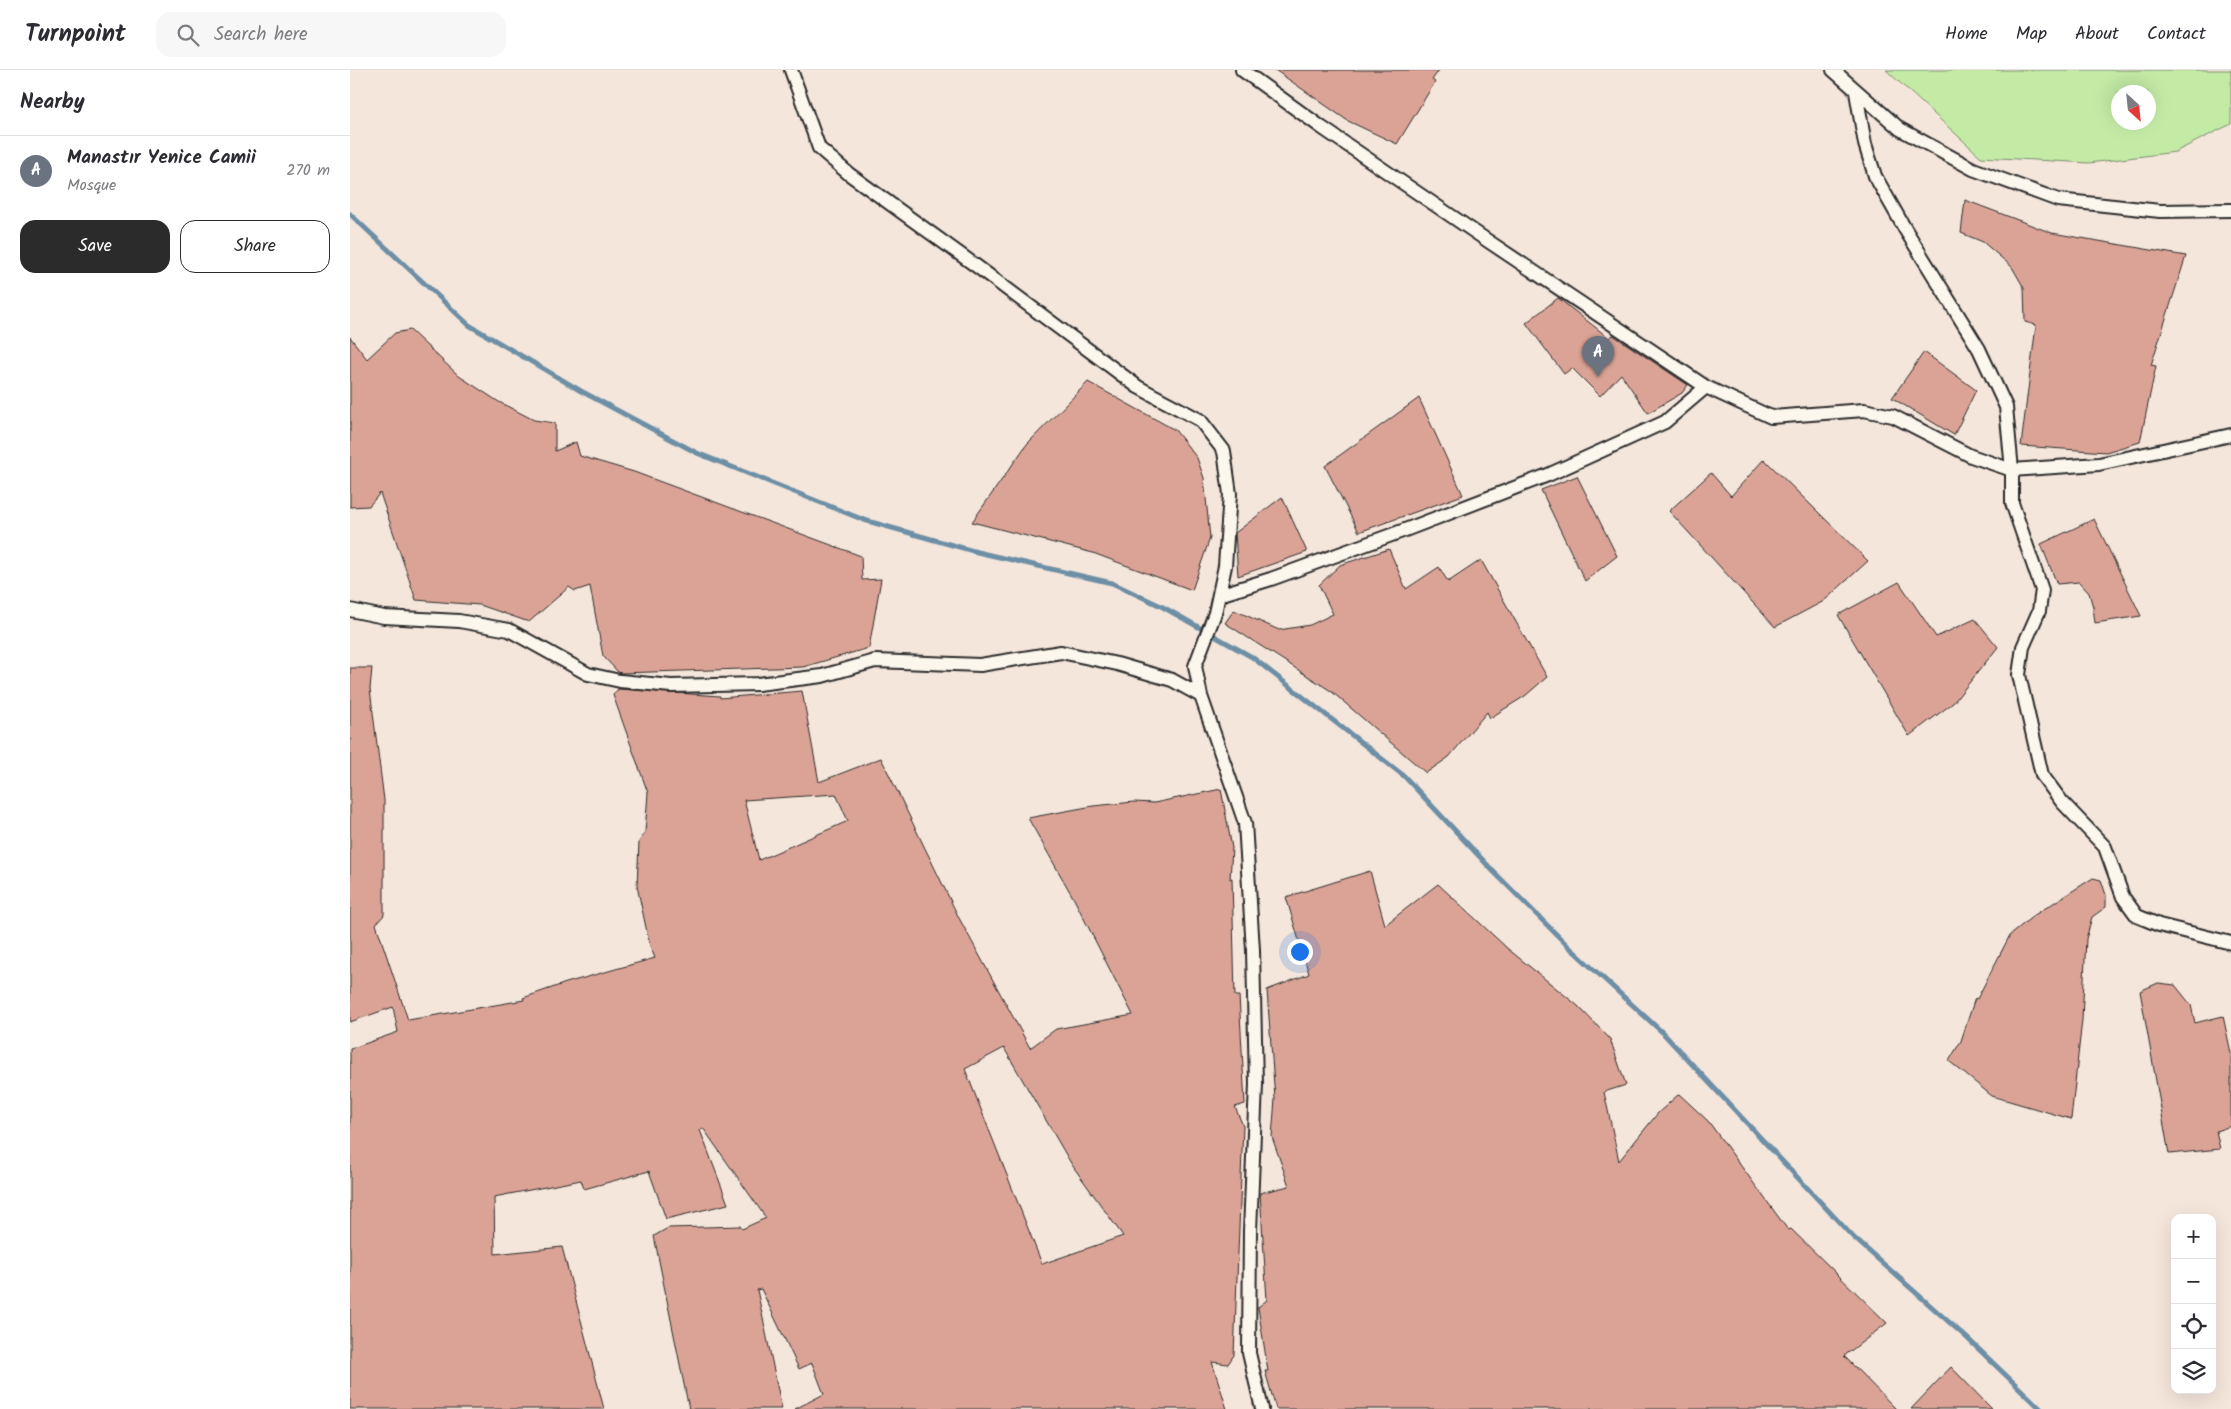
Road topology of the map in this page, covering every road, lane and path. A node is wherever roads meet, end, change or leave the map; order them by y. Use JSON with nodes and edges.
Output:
{"nodes":[{"id":1,"x":791,"y":70,"type":"edge"},
{"id":2,"x":1242,"y":70,"type":"edge"},
{"id":3,"x":1833,"y":70,"type":"edge"},
{"id":4,"x":1856,"y":92,"type":"junction"},
{"id":5,"x":2231,"y":210,"type":"edge"},
{"id":6,"x":1706,"y":387,"type":"junction"},
{"id":7,"x":2231,"y":435,"type":"edge"},
{"id":8,"x":2012,"y":470,"type":"junction"},
{"id":9,"x":1219,"y":595,"type":"junction"},
{"id":10,"x":350,"y":610,"type":"edge"},
{"id":11,"x":1202,"y":696,"type":"junction"},
{"id":12,"x":2231,"y":943,"type":"edge"},
{"id":13,"x":1262,"y":1409,"type":"edge"}],
"edges":[{"from":1,"to":9,"type":"street"},
{"from":2,"to":6,"type":"street"},
{"from":3,"to":4,"type":"street"},
{"from":4,"to":5,"type":"street"},
{"from":4,"to":8,"type":"street"},
{"from":6,"to":8,"type":"street"},
{"from":6,"to":9,"type":"street"},
{"from":7,"to":8,"type":"street"},
{"from":8,"to":12,"type":"street"},
{"from":9,"to":11,"type":"street"},
{"from":10,"to":11,"type":"street"},
{"from":11,"to":13,"type":"street"}]}
